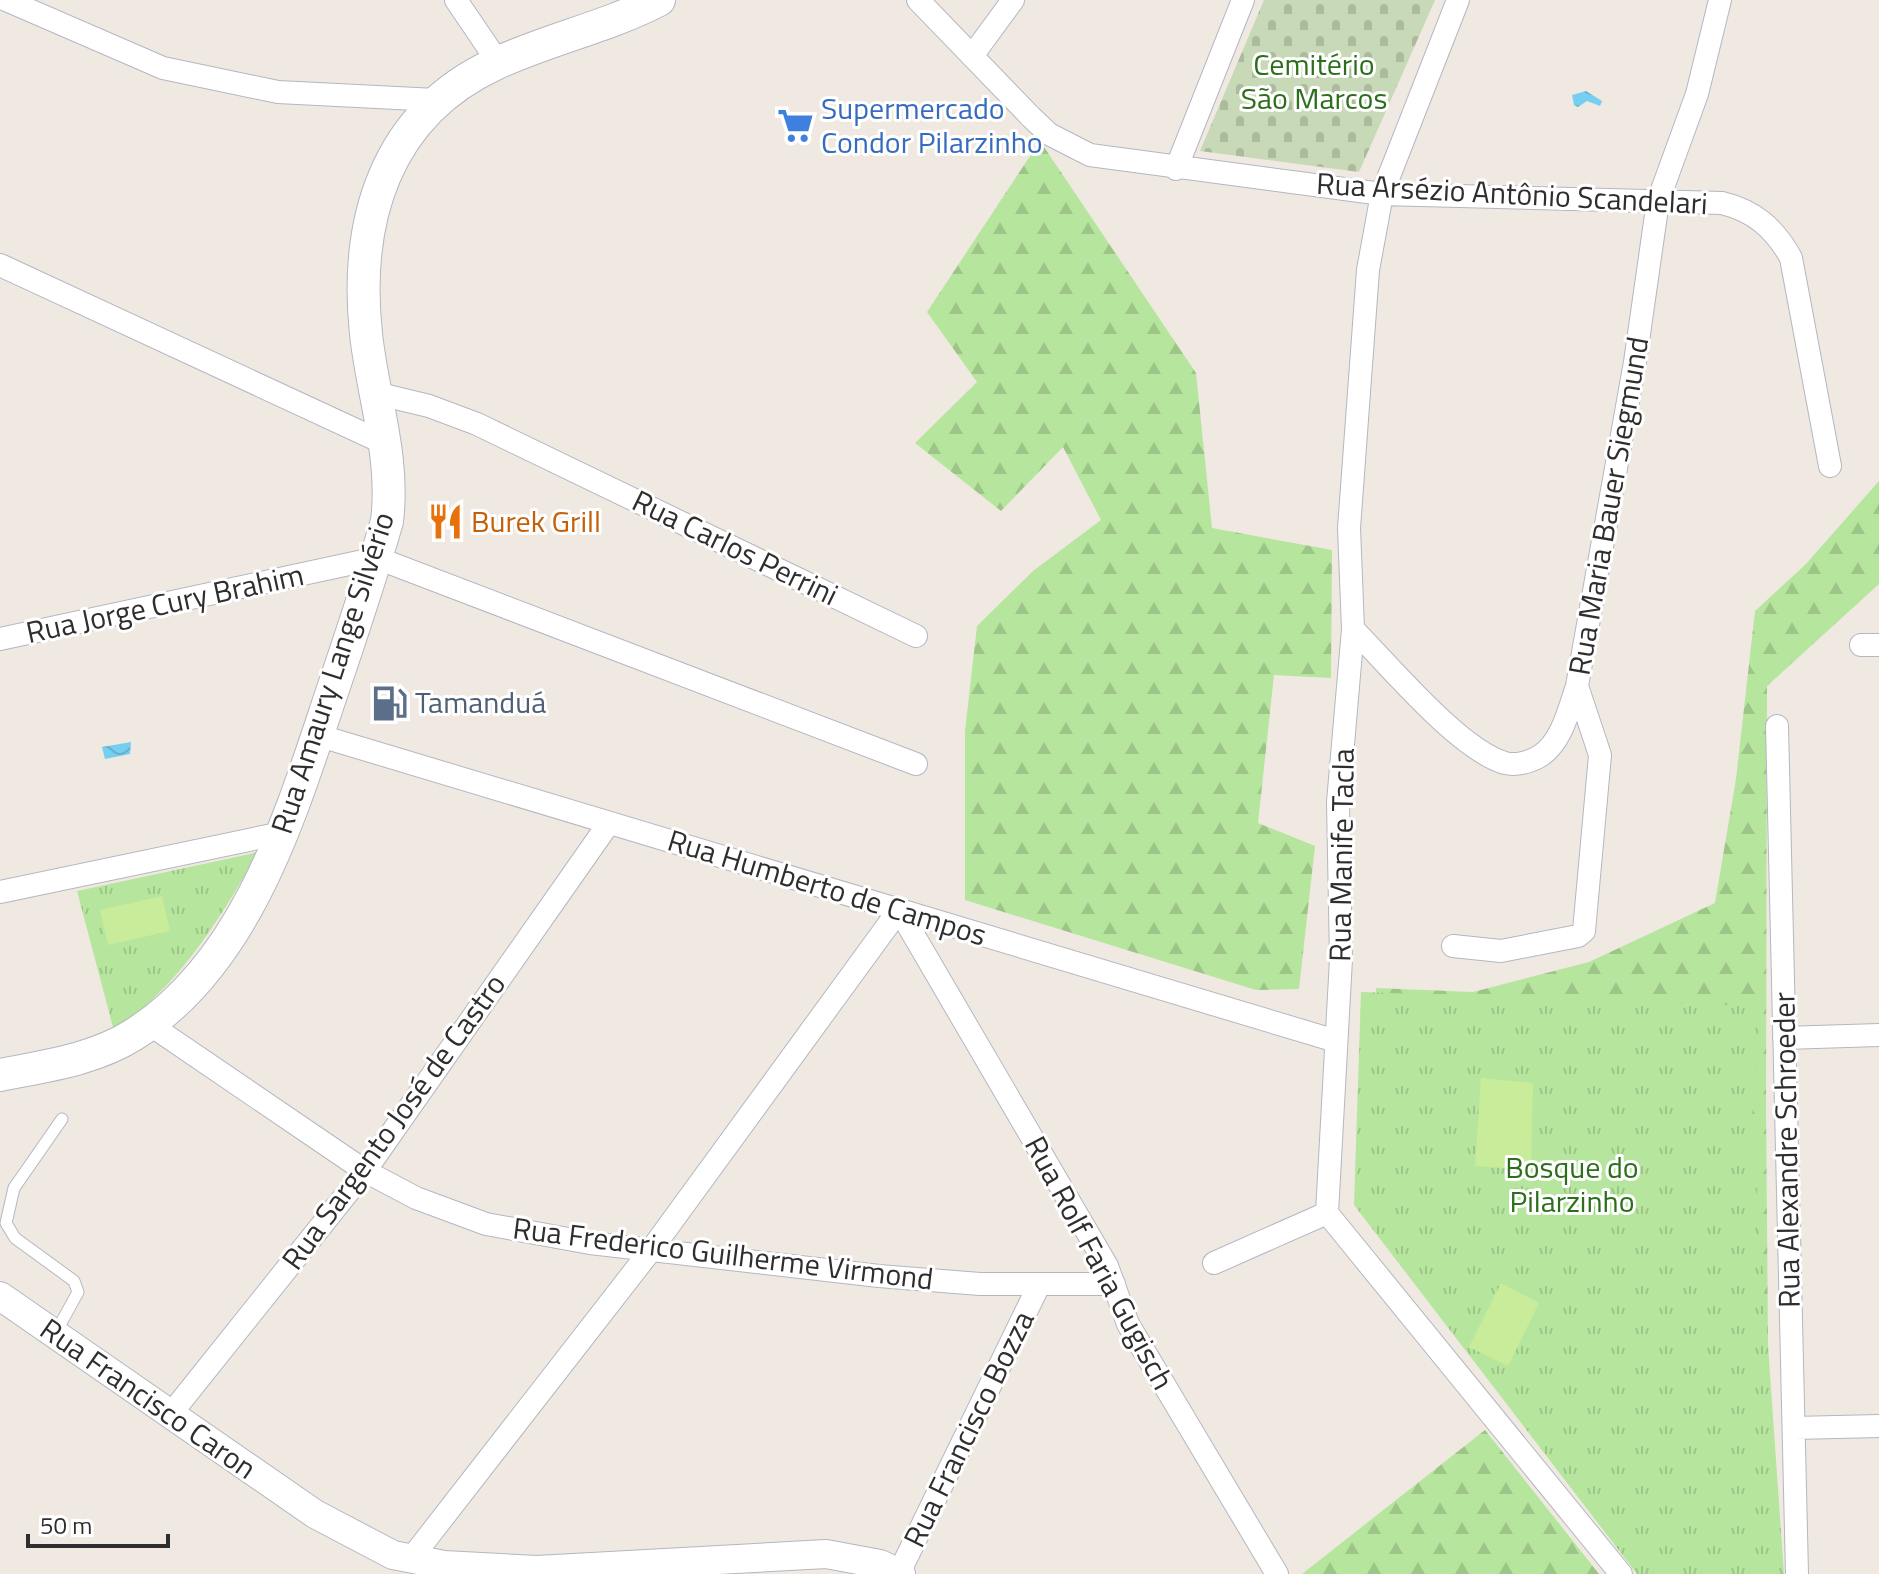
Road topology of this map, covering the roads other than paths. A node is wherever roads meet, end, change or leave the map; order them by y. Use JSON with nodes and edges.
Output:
{"nodes":[{"id":1,"x":6,"y":0,"type":"edge"},
{"id":2,"x":456,"y":0,"type":"edge"},
{"id":3,"x":659,"y":0,"type":"edge"},
{"id":4,"x":918,"y":0,"type":"edge"},
{"id":5,"x":1013,"y":0,"type":"edge"},
{"id":6,"x":1243,"y":0,"type":"edge"},
{"id":7,"x":1458,"y":0,"type":"edge"},
{"id":8,"x":1720,"y":0,"type":"edge"},
{"id":9,"x":972,"y":56,"type":"junction"},
{"id":10,"x":498,"y":62,"type":"junction"},
{"id":11,"x":436,"y":100,"type":"junction"},
{"id":12,"x":1176,"y":169,"type":"junction"},
{"id":13,"x":1382,"y":194,"type":"junction"},
{"id":14,"x":1658,"y":201,"type":"junction"},
{"id":15,"x":0,"y":265,"type":"edge"},
{"id":16,"x":375,"y":393,"type":"junction"},
{"id":17,"x":386,"y":444,"type":"junction"},
{"id":18,"x":1830,"y":466,"type":"dead end"},
{"id":19,"x":377,"y":558,"type":"junction"},
{"id":20,"x":1353,"y":629,"type":"junction"},
{"id":21,"x":916,"y":636,"type":"dead end"},
{"id":22,"x":0,"y":639,"type":"edge"},
{"id":23,"x":1577,"y":686,"type":"junction"},
{"id":24,"x":1777,"y":726,"type":"dead end"},
{"id":25,"x":317,"y":735,"type":"junction"},
{"id":26,"x":916,"y":764,"type":"dead end"},
{"id":27,"x":609,"y":823,"type":"junction"},
{"id":28,"x":282,"y":833,"type":"junction"},
{"id":29,"x":0,"y":892,"type":"edge"},
{"id":30,"x":899,"y":910,"type":"junction"},
{"id":31,"x":1453,"y":946,"type":"dead end"},
{"id":32,"x":149,"y":1024,"type":"junction"},
{"id":33,"x":1879,"y":1035,"type":"edge"},
{"id":34,"x":1784,"y":1038,"type":"junction"},
{"id":35,"x":1336,"y":1041,"type":"junction"},
{"id":36,"x":0,"y":1075,"type":"edge"},
{"id":37,"x":62,"y":1119,"type":"dead end"},
{"id":38,"x":365,"y":1171,"type":"junction"},
{"id":39,"x":1327,"y":1213,"type":"junction"},
{"id":40,"x":651,"y":1250,"type":"junction"},
{"id":41,"x":1214,"y":1263,"type":"dead end"},
{"id":42,"x":1114,"y":1284,"type":"junction"},
{"id":43,"x":1039,"y":1285,"type":"junction"},
{"id":44,"x":0,"y":1296,"type":"edge"},
{"id":45,"x":55,"y":1334,"type":"junction"},
{"id":46,"x":170,"y":1415,"type":"junction"},
{"id":47,"x":1879,"y":1426,"type":"edge"},
{"id":48,"x":1794,"y":1428,"type":"junction"},
{"id":49,"x":410,"y":1560,"type":"junction"},
{"id":50,"x":900,"y":1573,"type":"edge"},
{"id":51,"x":1277,"y":1574,"type":"edge"},
{"id":52,"x":1621,"y":1574,"type":"edge"},
{"id":53,"x":1797,"y":1574,"type":"edge"}],
"edges":[{"from":1,"to":11,"type":"street"},
{"from":2,"to":10,"type":"street"},
{"from":3,"to":10,"type":"main road","name":"Rua Amaury Lange Silvério"},
{"from":4,"to":9,"type":"street","name":"Rua Arsézio Antônio Scandelari"},
{"from":5,"to":9,"type":"street"},
{"from":6,"to":12,"type":"street"},
{"from":7,"to":13,"type":"street","name":"Rua Manife Tacla"},
{"from":8,"to":14,"type":"street","name":"Rua Maria Bauer Siegmund"},
{"from":9,"to":12,"type":"street","name":"Rua Arsézio Antônio Scandelari"},
{"from":10,"to":11,"type":"main road","name":"Rua Amaury Lange Silvério"},
{"from":11,"to":16,"type":"main road","name":"Rua Amaury Lange Silvério"},
{"from":12,"to":13,"type":"street","name":"Rua Arsézio Antônio Scandelari"},
{"from":13,"to":14,"type":"street","name":"Rua Arsézio Antônio Scandelari"},
{"from":13,"to":20,"type":"street","name":"Rua Manife Tacla"},
{"from":14,"to":18,"type":"street","name":"Rua Arsézio Antônio Scandelari"},
{"from":14,"to":23,"type":"street","name":"Rua Maria Bauer Siegmund"},
{"from":15,"to":17,"type":"street"},
{"from":16,"to":17,"type":"main road","name":"Rua Amaury Lange Silvério"},
{"from":16,"to":21,"type":"street","name":"Rua Carlos Perrini"},
{"from":17,"to":19,"type":"main road","name":"Rua Amaury Lange Silvério"},
{"from":19,"to":22,"type":"street","name":"Rua Jorge Cury Brahim"},
{"from":19,"to":25,"type":"main road","name":"Rua Amaury Lange Silvério"},
{"from":19,"to":26,"type":"street"},
{"from":20,"to":23,"type":"street"},
{"from":20,"to":35,"type":"street","name":"Rua Manife Tacla"},
{"from":23,"to":31,"type":"street","name":"Rua Maria Bauer Siegmund"},
{"from":24,"to":34,"type":"street","name":"Rua Alexandre Schroeder"},
{"from":25,"to":27,"type":"street","name":"Rua Humberto de Campos"},
{"from":25,"to":28,"type":"main road","name":"Rua Amaury Lange Silvério"},
{"from":27,"to":30,"type":"street","name":"Rua Humberto de Campos"},
{"from":27,"to":38,"type":"street","name":"Rua Sargento José de Castro"},
{"from":28,"to":29,"type":"street"},
{"from":28,"to":32,"type":"main road","name":"Rua Amaury Lange Silvério"},
{"from":30,"to":35,"type":"street","name":"Rua Humberto de Campos"},
{"from":30,"to":40,"type":"street"},
{"from":30,"to":42,"type":"street","name":"Rua Rolf Faria Gugisch"},
{"from":32,"to":36,"type":"main road","name":"Rua Amaury Lange Silvério"},
{"from":32,"to":38,"type":"street","name":"Rua Frederico Guilherme Virmond"},
{"from":33,"to":34,"type":"street"},
{"from":34,"to":48,"type":"street","name":"Rua Alexandre Schroeder"},
{"from":35,"to":39,"type":"street","name":"Rua Manife Tacla"},
{"from":37,"to":45,"type":"lane"},
{"from":38,"to":40,"type":"street","name":"Rua Frederico Guilherme Virmond"},
{"from":38,"to":46,"type":"street","name":"Rua Sargento José de Castro"},
{"from":39,"to":41,"type":"street"},
{"from":39,"to":52,"type":"street"},
{"from":40,"to":43,"type":"street","name":"Rua Frederico Guilherme Virmond"},
{"from":40,"to":49,"type":"street"},
{"from":42,"to":43,"type":"street","name":"Rua Frederico Guilherme Virmond"},
{"from":42,"to":51,"type":"street","name":"Rua Rolf Faria Gugisch"},
{"from":43,"to":50,"type":"street","name":"Rua Francisco Bozza"},
{"from":44,"to":45,"type":"street","name":"Rua Francisco Caron"},
{"from":45,"to":46,"type":"street","name":"Rua Francisco Caron"},
{"from":46,"to":49,"type":"street","name":"Rua Francisco Caron"},
{"from":47,"to":48,"type":"street"},
{"from":48,"to":53,"type":"street","name":"Rua Alexandre Schroeder"},
{"from":49,"to":50,"type":"street","name":"Rua Francisco Caron"}]}
